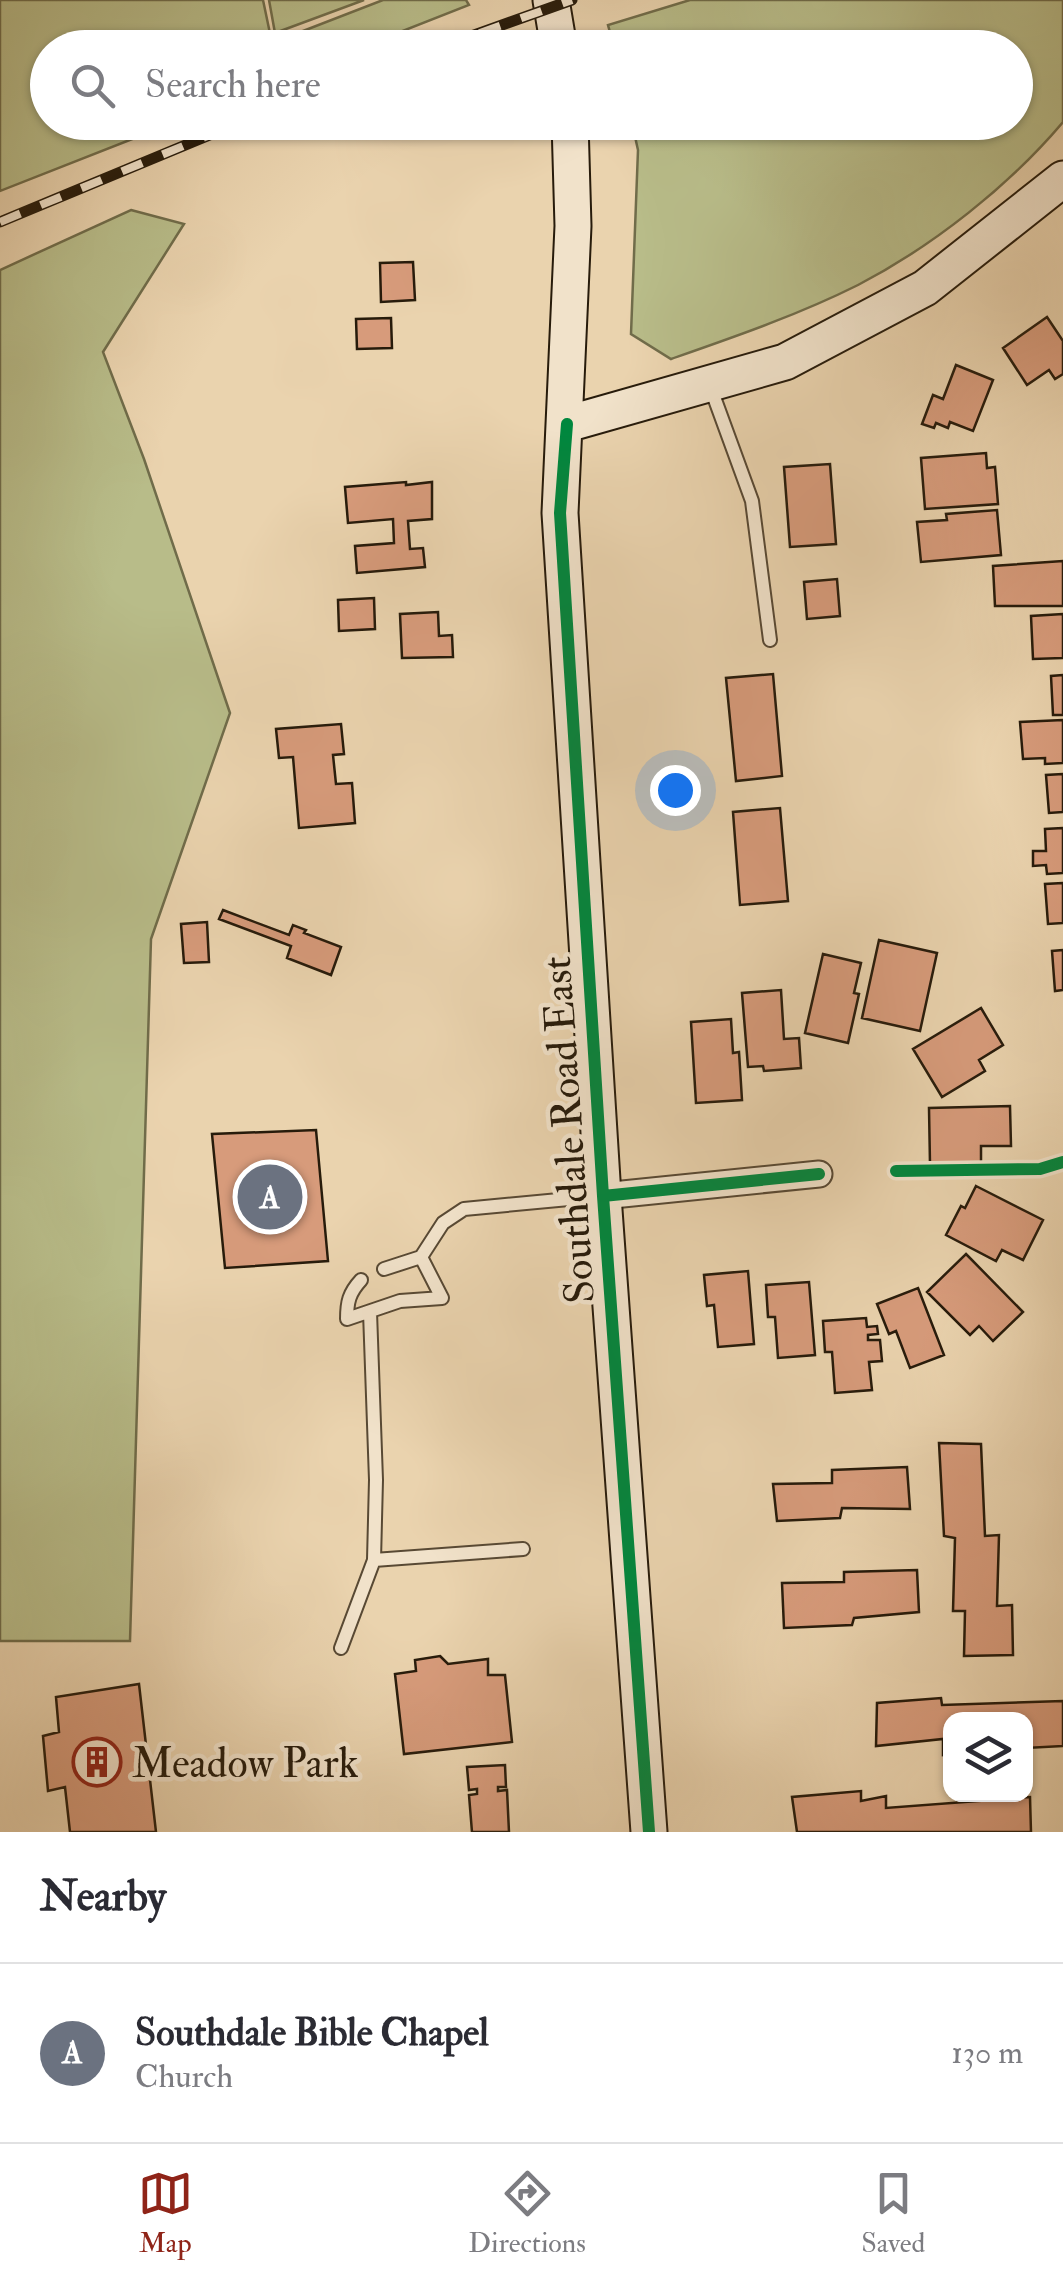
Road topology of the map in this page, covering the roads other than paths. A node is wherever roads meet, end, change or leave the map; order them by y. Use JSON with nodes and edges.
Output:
{"nodes":[{"id":1,"x":551,"y":0,"type":"edge"},
{"id":2,"x":556,"y":30,"type":"edge"},
{"id":3,"x":570,"y":140,"type":"edge"},
{"id":4,"x":1063,"y":179,"type":"edge"},
{"id":5,"x":709,"y":384,"type":"junction"},
{"id":6,"x":566,"y":424,"type":"junction"},
{"id":7,"x":770,"y":640,"type":"dead end"},
{"id":8,"x":820,"y":1174,"type":"dead end"},
{"id":9,"x":603,"y":1196,"type":"junction"},
{"id":10,"x":421,"y":1257,"type":"junction"},
{"id":11,"x":384,"y":1269,"type":"dead end"},
{"id":12,"x":361,"y":1280,"type":"dead end"},
{"id":13,"x":370,"y":1312,"type":"junction"},
{"id":14,"x":522,"y":1550,"type":"dead end"},
{"id":15,"x":374,"y":1560,"type":"junction"},
{"id":16,"x":341,"y":1648,"type":"dead end"},
{"id":17,"x":649,"y":1832,"type":"edge"}],
"edges":[{"from":1,"to":2,"type":"main road"},
{"from":3,"to":6,"type":"main road","name":"Southdale Road East"},
{"from":4,"to":5,"type":"main road"},
{"from":5,"to":6,"type":"main road"},
{"from":5,"to":7,"type":"lane"},
{"from":6,"to":9,"type":"main road","name":"Southdale Road East"},
{"from":8,"to":9,"type":"street"},
{"from":9,"to":10,"type":"lane"},
{"from":9,"to":17,"type":"main road","name":"Southdale Road East"},
{"from":10,"to":11,"type":"lane"},
{"from":10,"to":13,"type":"lane"},
{"from":12,"to":13,"type":"lane"},
{"from":13,"to":15,"type":"lane"},
{"from":14,"to":15,"type":"lane"},
{"from":15,"to":16,"type":"lane"}]}
